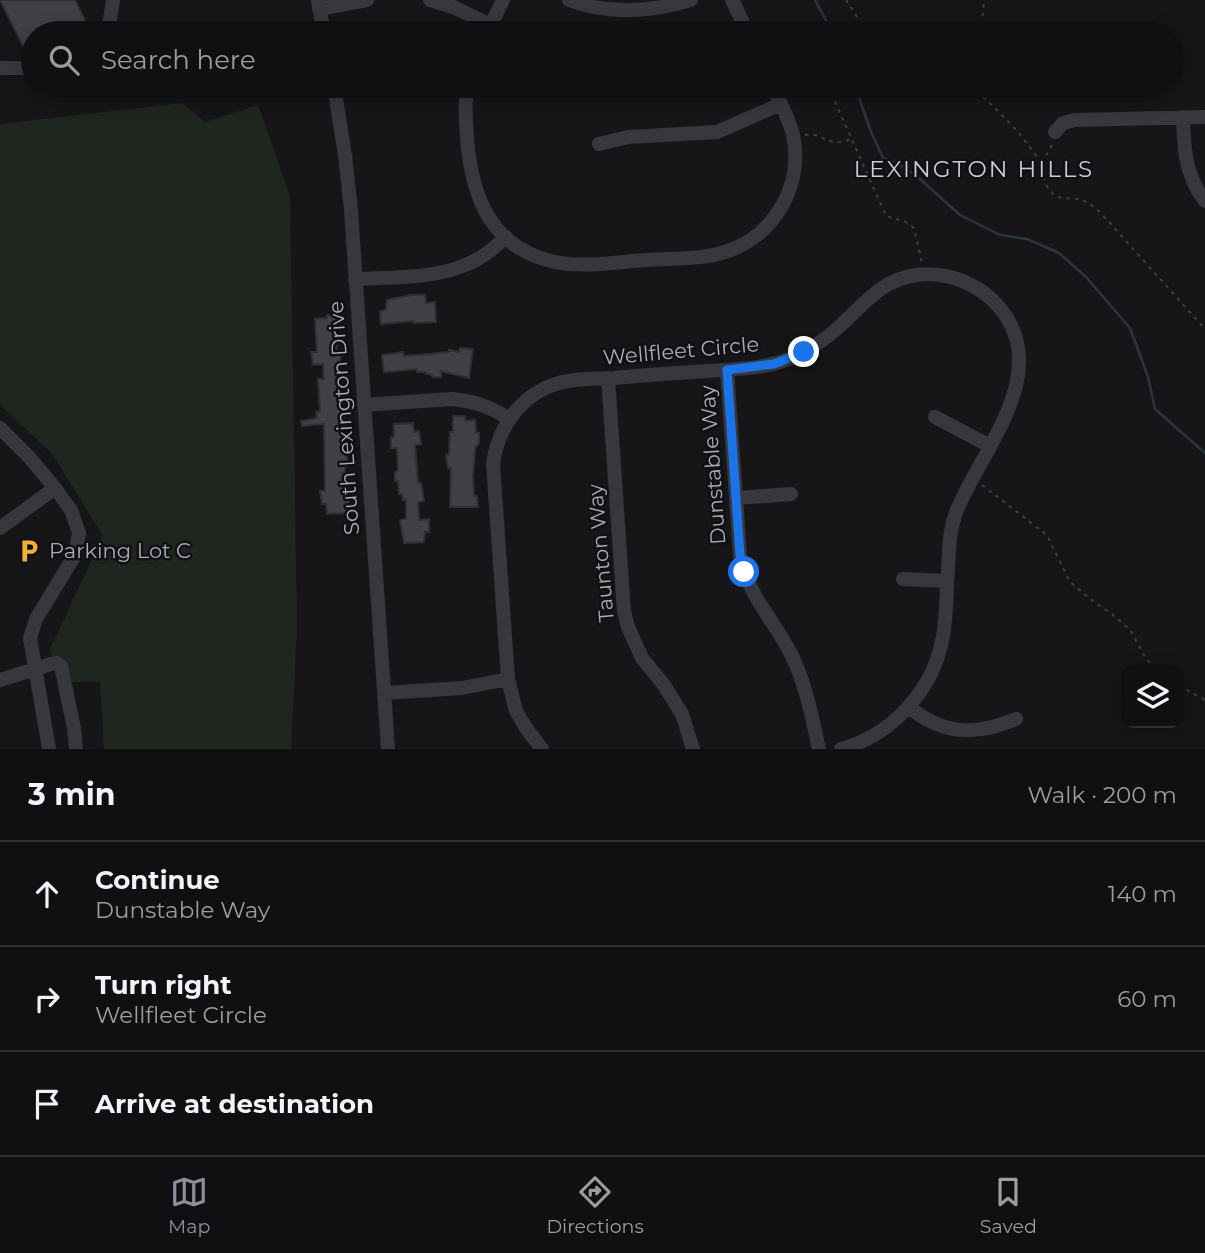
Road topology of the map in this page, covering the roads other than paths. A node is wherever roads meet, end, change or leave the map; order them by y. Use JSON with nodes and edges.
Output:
{"nodes":[{"id":1,"x":113,"y":0,"type":"edge"},
{"id":2,"x":367,"y":0,"type":"edge"},
{"id":3,"x":430,"y":0,"type":"edge"},
{"id":4,"x":503,"y":0,"type":"edge"},
{"id":5,"x":569,"y":0,"type":"edge"},
{"id":6,"x":691,"y":0,"type":"edge"},
{"id":7,"x":732,"y":0,"type":"edge"},
{"id":8,"x":318,"y":5,"type":"edge"},
{"id":9,"x":110,"y":21,"type":"edge"},
{"id":10,"x":476,"y":21,"type":"edge"},
{"id":11,"x":493,"y":21,"type":"edge"},
{"id":12,"x":742,"y":21,"type":"edge"},
{"id":13,"x":0,"y":68,"type":"edge"},
{"id":14,"x":21,"y":68,"type":"edge"},
{"id":15,"x":336,"y":98,"type":"edge"},
{"id":16,"x":467,"y":98,"type":"edge"},
{"id":17,"x":778,"y":98,"type":"edge"},
{"id":18,"x":781,"y":104,"type":"junction"},
{"id":19,"x":1183,"y":117,"type":"junction"},
{"id":20,"x":1205,"y":117,"type":"edge"},
{"id":21,"x":1055,"y":132,"type":"road end"},
{"id":22,"x":599,"y":144,"type":"dead end"},
{"id":23,"x":1205,"y":201,"type":"edge"},
{"id":24,"x":506,"y":237,"type":"junction"},
{"id":25,"x":355,"y":279,"type":"junction"},
{"id":26,"x":727,"y":370,"type":"junction"},
{"id":27,"x":608,"y":378,"type":"junction"},
{"id":28,"x":364,"y":405,"type":"junction"},
{"id":29,"x":934,"y":417,"type":"dead end"},
{"id":30,"x":509,"y":419,"type":"junction"},
{"id":31,"x":0,"y":428,"type":"edge"},
{"id":32,"x":990,"y":446,"type":"junction"},
{"id":33,"x":55,"y":488,"type":"junction"},
{"id":34,"x":791,"y":494,"type":"dead end"},
{"id":35,"x":736,"y":498,"type":"junction"},
{"id":36,"x":0,"y":528,"type":"edge"},
{"id":37,"x":903,"y":579,"type":"dead end"},
{"id":38,"x":947,"y":581,"type":"junction"},
{"id":39,"x":35,"y":670,"type":"junction"},
{"id":40,"x":508,"y":679,"type":"junction"},
{"id":41,"x":0,"y":680,"type":"edge"},
{"id":42,"x":384,"y":693,"type":"junction"},
{"id":43,"x":909,"y":706,"type":"junction"},
{"id":44,"x":1016,"y":719,"type":"dead end"},
{"id":45,"x":49,"y":749,"type":"edge"},
{"id":46,"x":76,"y":749,"type":"edge"},
{"id":47,"x":388,"y":749,"type":"edge"},
{"id":48,"x":542,"y":749,"type":"edge"},
{"id":49,"x":692,"y":749,"type":"edge"},
{"id":50,"x":819,"y":749,"type":"edge"},
{"id":51,"x":841,"y":749,"type":"edge"}],
"edges":[{"from":1,"to":9,"type":"street"},
{"from":2,"to":8,"type":"street"},
{"from":3,"to":10,"type":"street"},
{"from":4,"to":11,"type":"street"},
{"from":5,"to":6,"type":"street"},
{"from":7,"to":12,"type":"street"},
{"from":13,"to":14,"type":"street"},
{"from":15,"to":25,"type":"street","name":"South Lexington Drive"},
{"from":16,"to":24,"type":"street"},
{"from":17,"to":18,"type":"street"},
{"from":18,"to":22,"type":"street"},
{"from":18,"to":24,"type":"street"},
{"from":19,"to":20,"type":"street"},
{"from":19,"to":21,"type":"street"},
{"from":19,"to":23,"type":"street"},
{"from":24,"to":25,"type":"street"},
{"from":25,"to":28,"type":"street","name":"South Lexington Drive"},
{"from":26,"to":27,"type":"street","name":"Wellfleet Circle"},
{"from":26,"to":32,"type":"street","name":"Wellfleet Circle"},
{"from":26,"to":35,"type":"street","name":"Dunstable Way"},
{"from":27,"to":30,"type":"street","name":"Wellfleet Circle"},
{"from":27,"to":49,"type":"street","name":"Taunton Way"},
{"from":28,"to":30,"type":"street"},
{"from":28,"to":42,"type":"street","name":"South Lexington Drive"},
{"from":29,"to":32,"type":"street"},
{"from":30,"to":40,"type":"street","name":"Wellfleet Circle"},
{"from":31,"to":33,"type":"street"},
{"from":32,"to":38,"type":"street","name":"Wellfleet Circle"},
{"from":33,"to":36,"type":"street"},
{"from":33,"to":39,"type":"street"},
{"from":34,"to":35,"type":"street"},
{"from":35,"to":50,"type":"street","name":"Dunstable Way"},
{"from":37,"to":38,"type":"street"},
{"from":38,"to":43,"type":"street","name":"Wellfleet Circle"},
{"from":39,"to":41,"type":"street"},
{"from":39,"to":45,"type":"street"},
{"from":39,"to":46,"type":"street"},
{"from":40,"to":42,"type":"street"},
{"from":40,"to":48,"type":"street","name":"Wellfleet Circle"},
{"from":42,"to":47,"type":"street","name":"South Lexington Drive"},
{"from":43,"to":44,"type":"street"},
{"from":43,"to":51,"type":"street","name":"Wellfleet Circle"}]}
